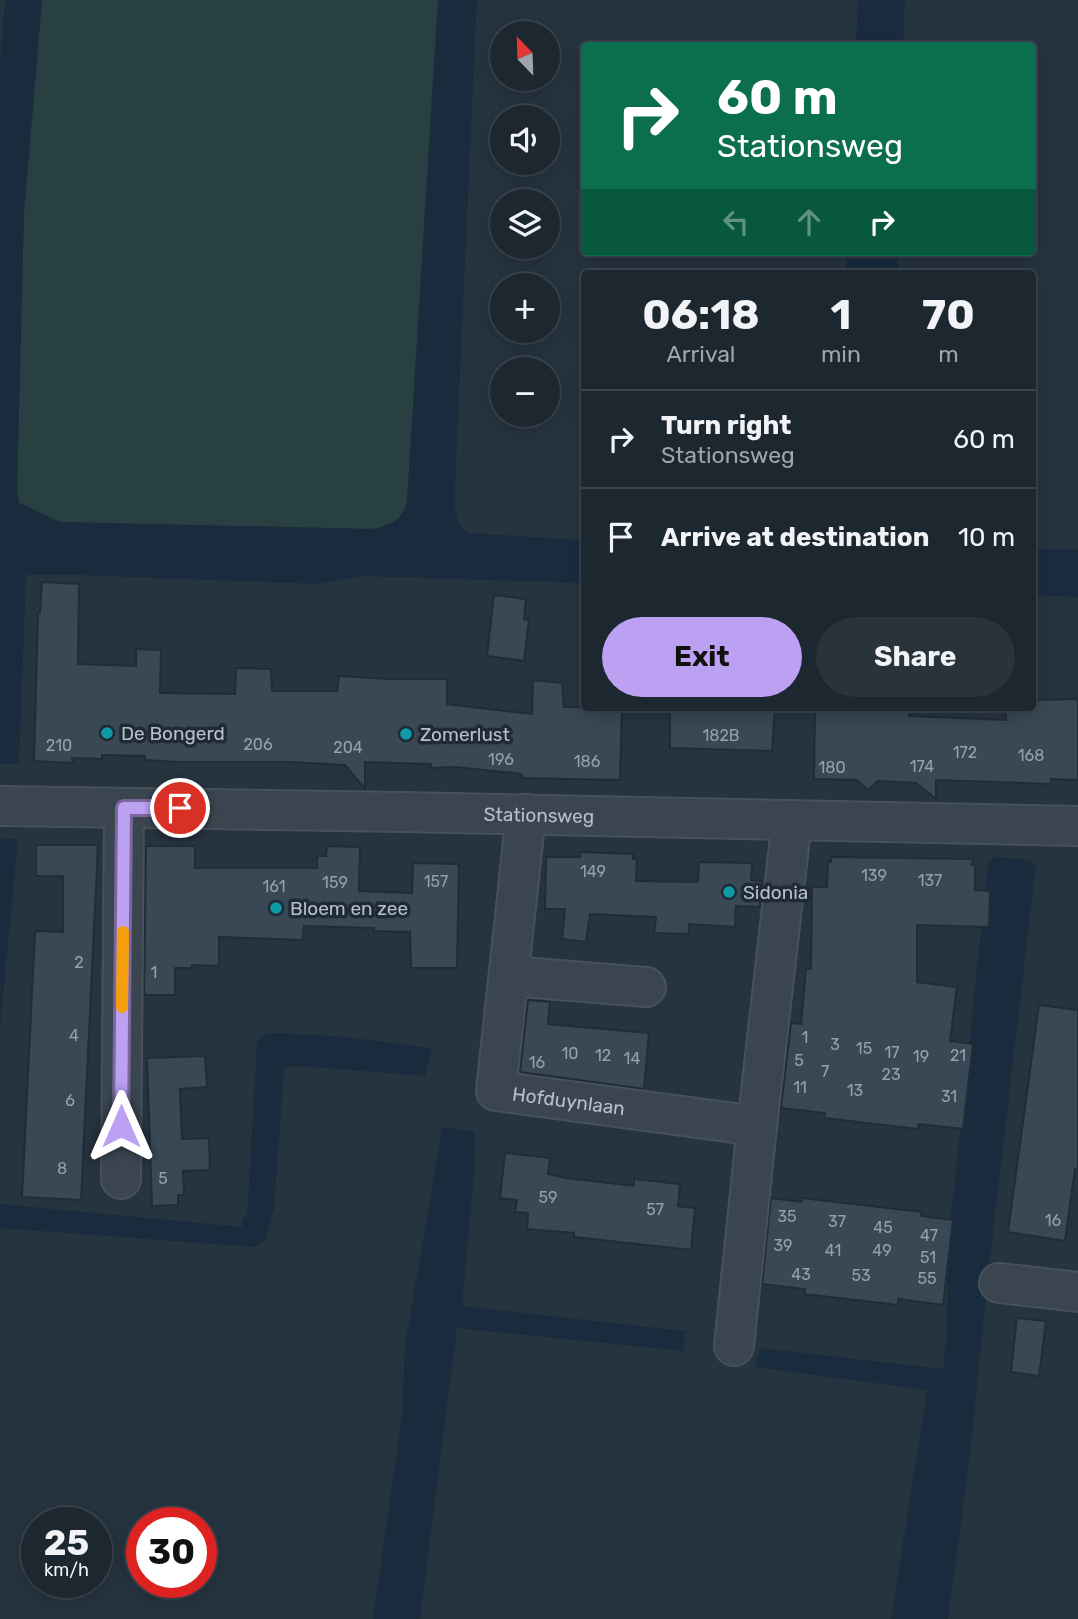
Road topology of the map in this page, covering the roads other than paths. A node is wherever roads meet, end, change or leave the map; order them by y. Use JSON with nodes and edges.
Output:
{"nodes":[{"id":1,"x":0,"y":806,"type":"edge"},
{"id":2,"x":124,"y":808,"type":"junction"},
{"id":3,"x":526,"y":814,"type":"junction"},
{"id":4,"x":792,"y":820,"type":"junction"},
{"id":5,"x":1078,"y":826,"type":"edge"},
{"id":6,"x":509,"y":976,"type":"junction"},
{"id":7,"x":646,"y":988,"type":"dead end"},
{"id":8,"x":761,"y":1149,"type":"junction"},
{"id":9,"x":121,"y":1179,"type":"dead end"},
{"id":10,"x":999,"y":1283,"type":"dead end"},
{"id":11,"x":1078,"y":1292,"type":"edge"},
{"id":12,"x":734,"y":1346,"type":"dead end"}],
"edges":[{"from":1,"to":2,"type":"street","name":"Stationsweg"},
{"from":2,"to":3,"type":"street","name":"Stationsweg"},
{"from":2,"to":9,"type":"street"},
{"from":3,"to":4,"type":"street","name":"Stationsweg"},
{"from":3,"to":6,"type":"street","name":"Hofduynlaan"},
{"from":4,"to":5,"type":"street","name":"Stationsweg"},
{"from":4,"to":8,"type":"street"},
{"from":6,"to":7,"type":"street"},
{"from":6,"to":8,"type":"street","name":"Hofduynlaan"},
{"from":8,"to":12,"type":"street"},
{"from":10,"to":11,"type":"street"}]}
